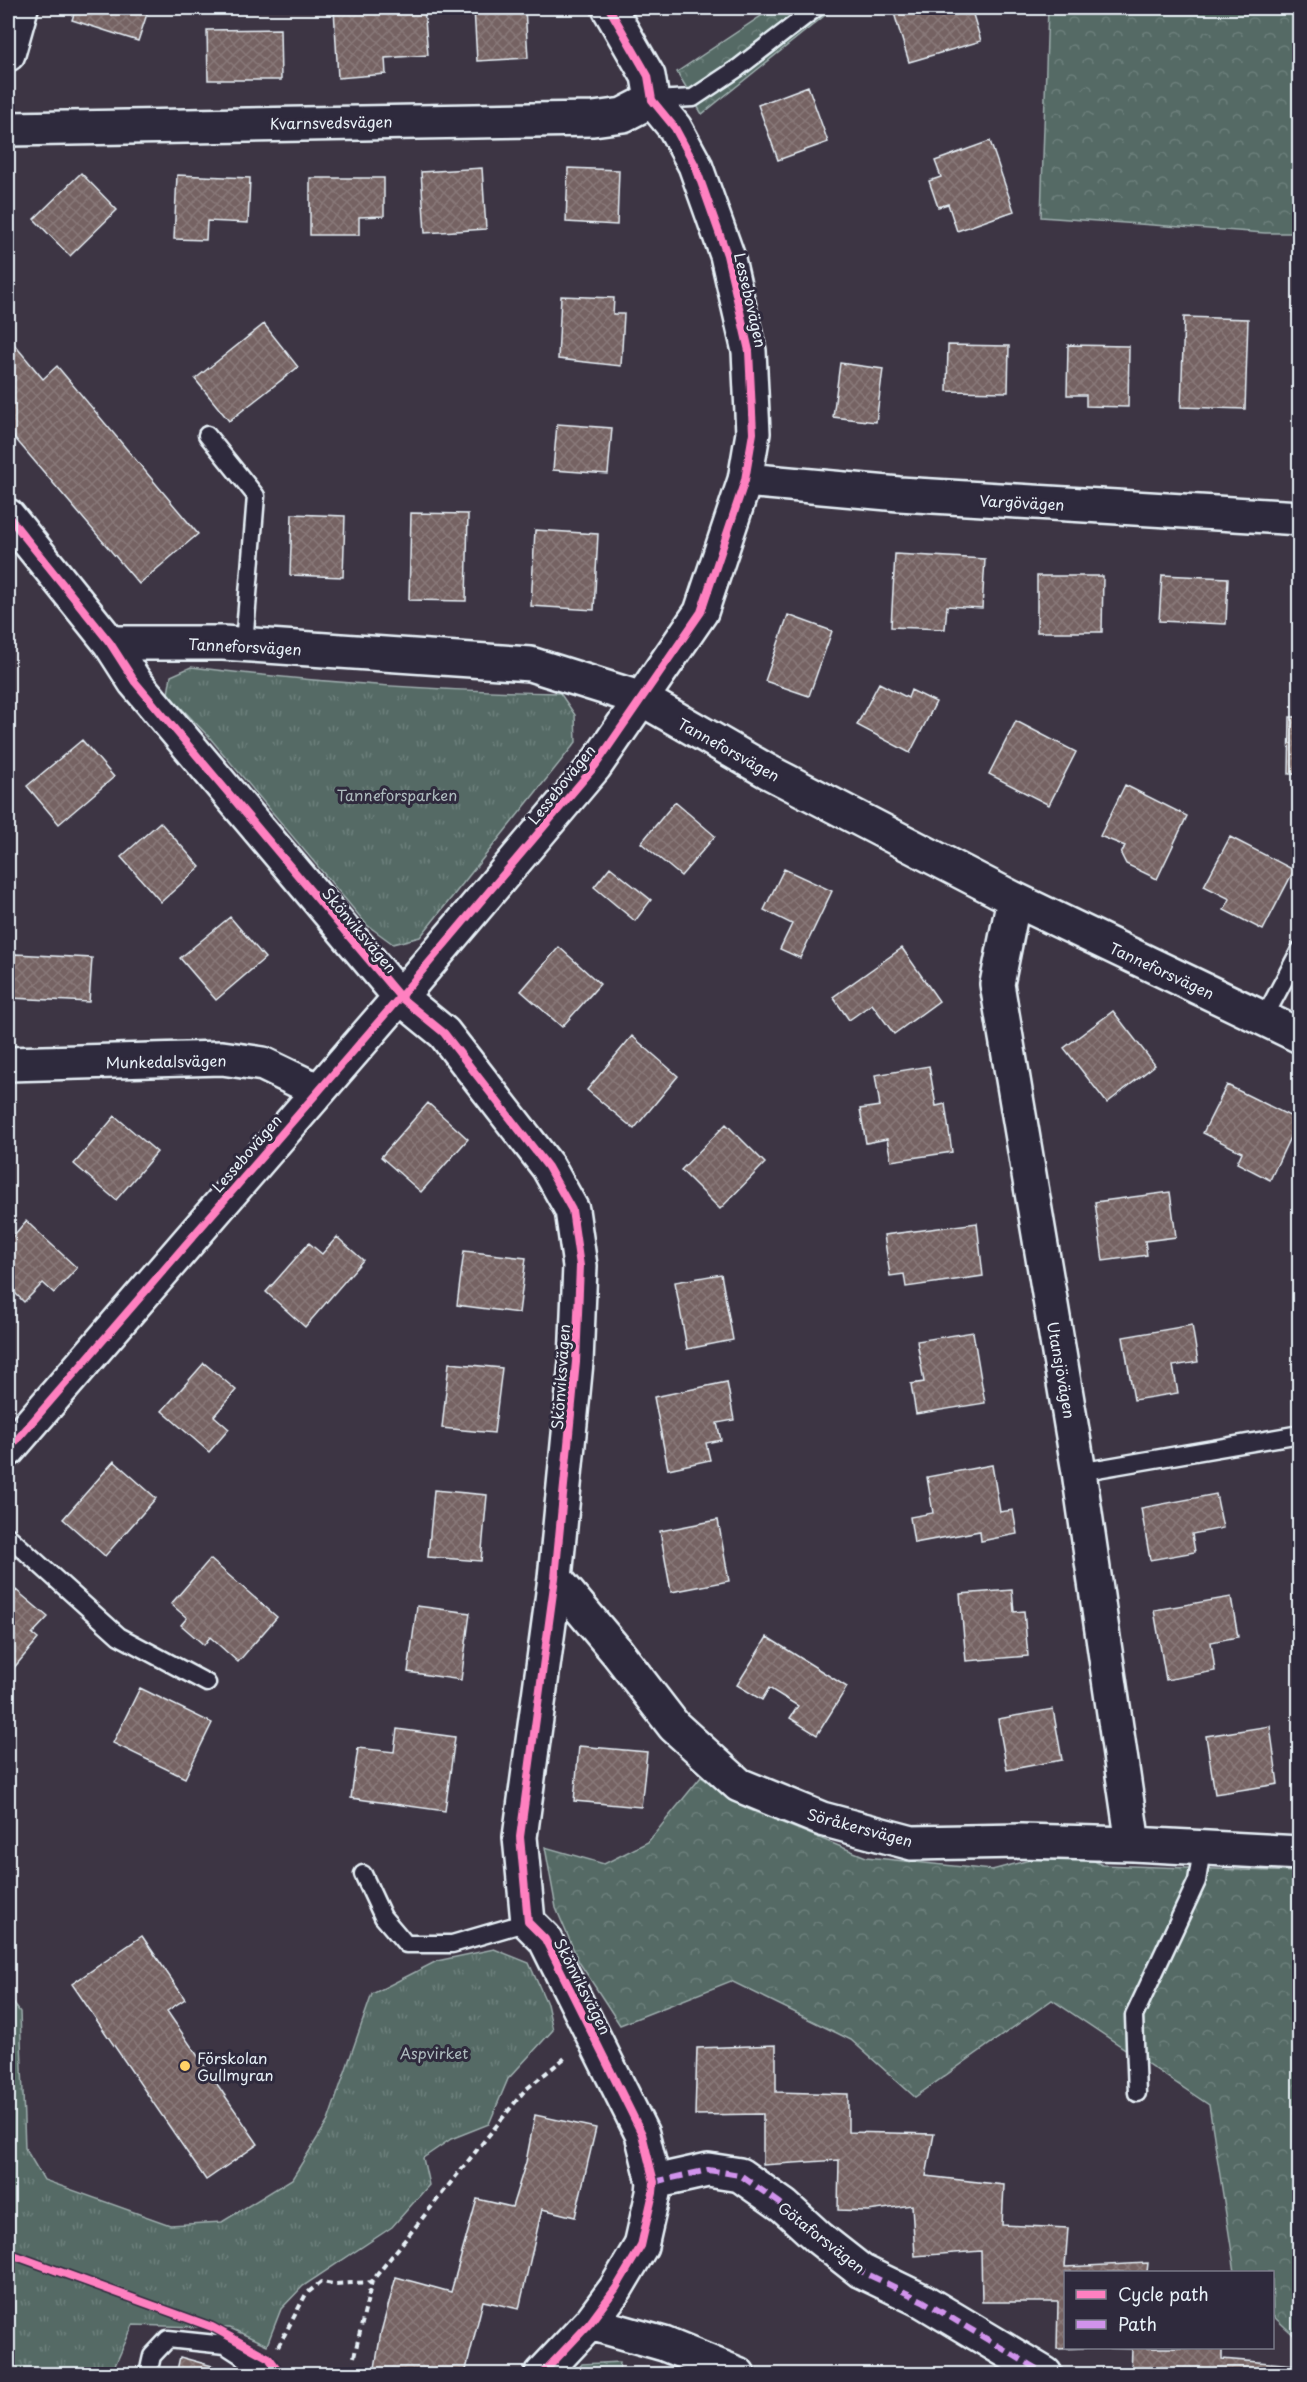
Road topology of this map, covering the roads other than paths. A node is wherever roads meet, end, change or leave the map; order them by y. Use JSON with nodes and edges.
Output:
{"nodes":[{"id":1,"x":21,"y":8,"type":"edge"},
{"id":2,"x":609,"y":8,"type":"edge"},
{"id":3,"x":816,"y":8,"type":"edge"},
{"id":4,"x":8,"y":54,"type":"edge"},
{"id":5,"x":652,"y":100,"type":"junction"},
{"id":6,"x":8,"y":129,"type":"edge"},
{"id":7,"x":207,"y":435,"type":"dead end"},
{"id":8,"x":745,"y":480,"type":"junction"},
{"id":9,"x":1299,"y":518,"type":"edge"},
{"id":10,"x":10,"y":525,"type":"edge"},
{"id":11,"x":110,"y":643,"type":"junction"},
{"id":12,"x":244,"y":644,"type":"junction"},
{"id":13,"x":642,"y":699,"type":"junction"},
{"id":14,"x":1014,"y":899,"type":"junction"},
{"id":15,"x":1299,"y":950,"type":"edge"},
{"id":16,"x":400,"y":997,"type":"junction"},
{"id":17,"x":1264,"y":1018,"type":"junction"},
{"id":18,"x":1299,"y":1036,"type":"edge"},
{"id":19,"x":8,"y":1064,"type":"edge"},
{"id":20,"x":317,"y":1090,"type":"junction"},
{"id":21,"x":1299,"y":1434,"type":"edge"},
{"id":22,"x":8,"y":1450,"type":"edge"},
{"id":23,"x":1079,"y":1472,"type":"junction"},
{"id":24,"x":8,"y":1536,"type":"edge"},
{"id":25,"x":555,"y":1578,"type":"junction"},
{"id":26,"x":207,"y":1683,"type":"dead end"},
{"id":27,"x":1133,"y":1844,"type":"junction"},
{"id":28,"x":1202,"y":1849,"type":"junction"},
{"id":29,"x":1299,"y":1853,"type":"edge"},
{"id":30,"x":363,"y":1874,"type":"dead end"},
{"id":31,"x":528,"y":1922,"type":"junction"},
{"id":32,"x":1137,"y":2093,"type":"dead end"},
{"id":33,"x":654,"y":2182,"type":"junction"},
{"id":34,"x":590,"y":2323,"type":"junction"},
{"id":35,"x":148,"y":2374,"type":"edge"},
{"id":36,"x":270,"y":2374,"type":"edge"},
{"id":37,"x":542,"y":2374,"type":"edge"},
{"id":38,"x":738,"y":2374,"type":"edge"},
{"id":39,"x":1045,"y":2374,"type":"edge"}],
"edges":[{"from":1,"to":4,"type":"street"},
{"from":2,"to":5,"type":"street","name":"Lessebovägen"},
{"from":3,"to":5,"type":"lane"},
{"from":5,"to":6,"type":"street","name":"Kvarnsvedsvägen"},
{"from":5,"to":8,"type":"street","name":"Lessebovägen"},
{"from":7,"to":12,"type":"lane"},
{"from":8,"to":9,"type":"street","name":"Vargövägen"},
{"from":8,"to":13,"type":"street","name":"Lessebovägen"},
{"from":10,"to":11,"type":"street","name":"Skönviksvägen"},
{"from":11,"to":12,"type":"street","name":"Tanneforsvägen"},
{"from":11,"to":16,"type":"street","name":"Skönviksvägen"},
{"from":12,"to":13,"type":"street","name":"Tanneforsvägen"},
{"from":13,"to":14,"type":"street","name":"Tanneforsvägen"},
{"from":13,"to":16,"type":"street","name":"Lessebovägen"},
{"from":14,"to":17,"type":"street","name":"Tanneforsvägen"},
{"from":14,"to":23,"type":"street","name":"Utansjövägen"},
{"from":15,"to":17,"type":"lane"},
{"from":16,"to":20,"type":"street","name":"Lessebovägen"},
{"from":16,"to":25,"type":"street","name":"Skönviksvägen"},
{"from":17,"to":18,"type":"street","name":"Tanneforsvägen"},
{"from":19,"to":20,"type":"street","name":"Munkedalsvägen"},
{"from":20,"to":22,"type":"street","name":"Lessebovägen"},
{"from":21,"to":23,"type":"lane"},
{"from":23,"to":27,"type":"street","name":"Utansjövägen"},
{"from":24,"to":26,"type":"lane"},
{"from":25,"to":27,"type":"street","name":"Söråkersvägen"},
{"from":25,"to":31,"type":"street","name":"Skönviksvägen"},
{"from":27,"to":28,"type":"street","name":"Söråkersvägen"},
{"from":28,"to":29,"type":"street","name":"Söråkersvägen"},
{"from":28,"to":32,"type":"lane"},
{"from":30,"to":31,"type":"lane"},
{"from":31,"to":33,"type":"street","name":"Skönviksvägen"},
{"from":33,"to":34,"type":"street","name":"Skönviksvägen"},
{"from":33,"to":39,"type":"street","name":"Götaforsvägen"},
{"from":34,"to":37,"type":"street","name":"Skönviksvägen"},
{"from":34,"to":38,"type":"street"},
{"from":35,"to":36,"type":"lane"}]}
